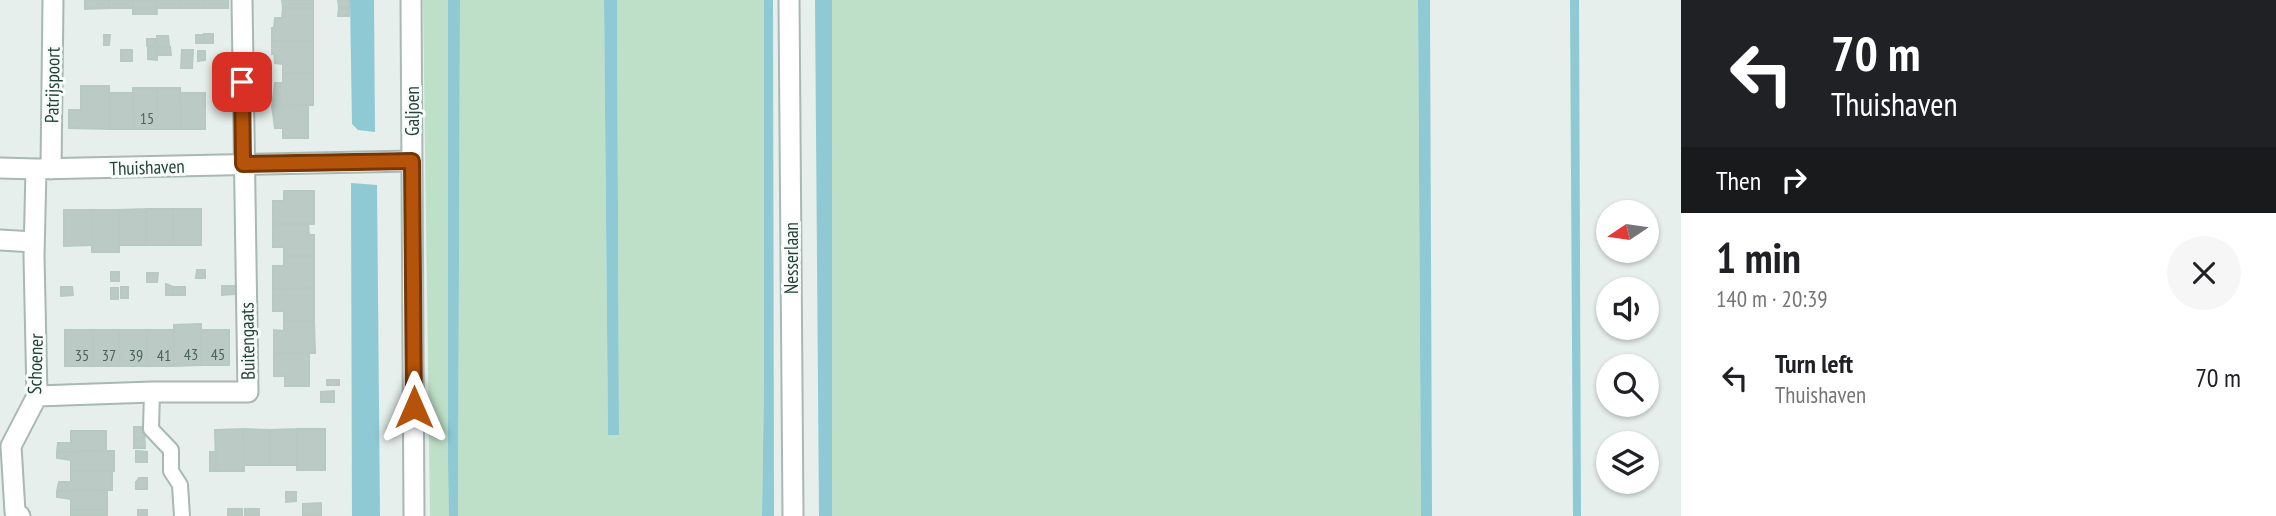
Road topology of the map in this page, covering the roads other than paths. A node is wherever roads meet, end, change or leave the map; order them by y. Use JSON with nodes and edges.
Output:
{"nodes":[{"id":1,"x":53,"y":0,"type":"edge"},
{"id":2,"x":242,"y":0,"type":"edge"},
{"id":3,"x":411,"y":0,"type":"edge"},
{"id":4,"x":789,"y":0,"type":"edge"},
{"id":5,"x":412,"y":161,"type":"junction"},
{"id":6,"x":243,"y":164,"type":"junction"},
{"id":7,"x":0,"y":168,"type":"edge"},
{"id":8,"x":43,"y":169,"type":"junction"},
{"id":9,"x":0,"y":240,"type":"edge"},
{"id":10,"x":34,"y":242,"type":"junction"},
{"id":11,"x":152,"y":392,"type":"junction"},
{"id":12,"x":37,"y":396,"type":"junction"},
{"id":13,"x":7,"y":481,"type":"edge"},
{"id":14,"x":20,"y":516,"type":"edge"},
{"id":15,"x":182,"y":516,"type":"edge"},
{"id":16,"x":414,"y":516,"type":"edge"},
{"id":17,"x":793,"y":516,"type":"edge"}],
"edges":[{"from":1,"to":8,"type":"street","name":"Patrijspoort"},
{"from":2,"to":6,"type":"street"},
{"from":3,"to":5,"type":"street","name":"Galjoen"},
{"from":4,"to":17,"type":"street","name":"Nesserlaan"},
{"from":5,"to":6,"type":"street","name":"Thuishaven"},
{"from":5,"to":16,"type":"street","name":"Galjoen"},
{"from":6,"to":8,"type":"street","name":"Thuishaven"},
{"from":6,"to":11,"type":"street","name":"Buitengaats"},
{"from":7,"to":8,"type":"street"},
{"from":8,"to":10,"type":"street","name":"Schoener"},
{"from":9,"to":10,"type":"street"},
{"from":10,"to":12,"type":"street","name":"Schoener"},
{"from":11,"to":12,"type":"street","name":"Buitengaats"},
{"from":11,"to":15,"type":"street"},
{"from":12,"to":13,"type":"street","name":"Schoener"},
{"from":13,"to":14,"type":"street","name":"Schoener"}]}
